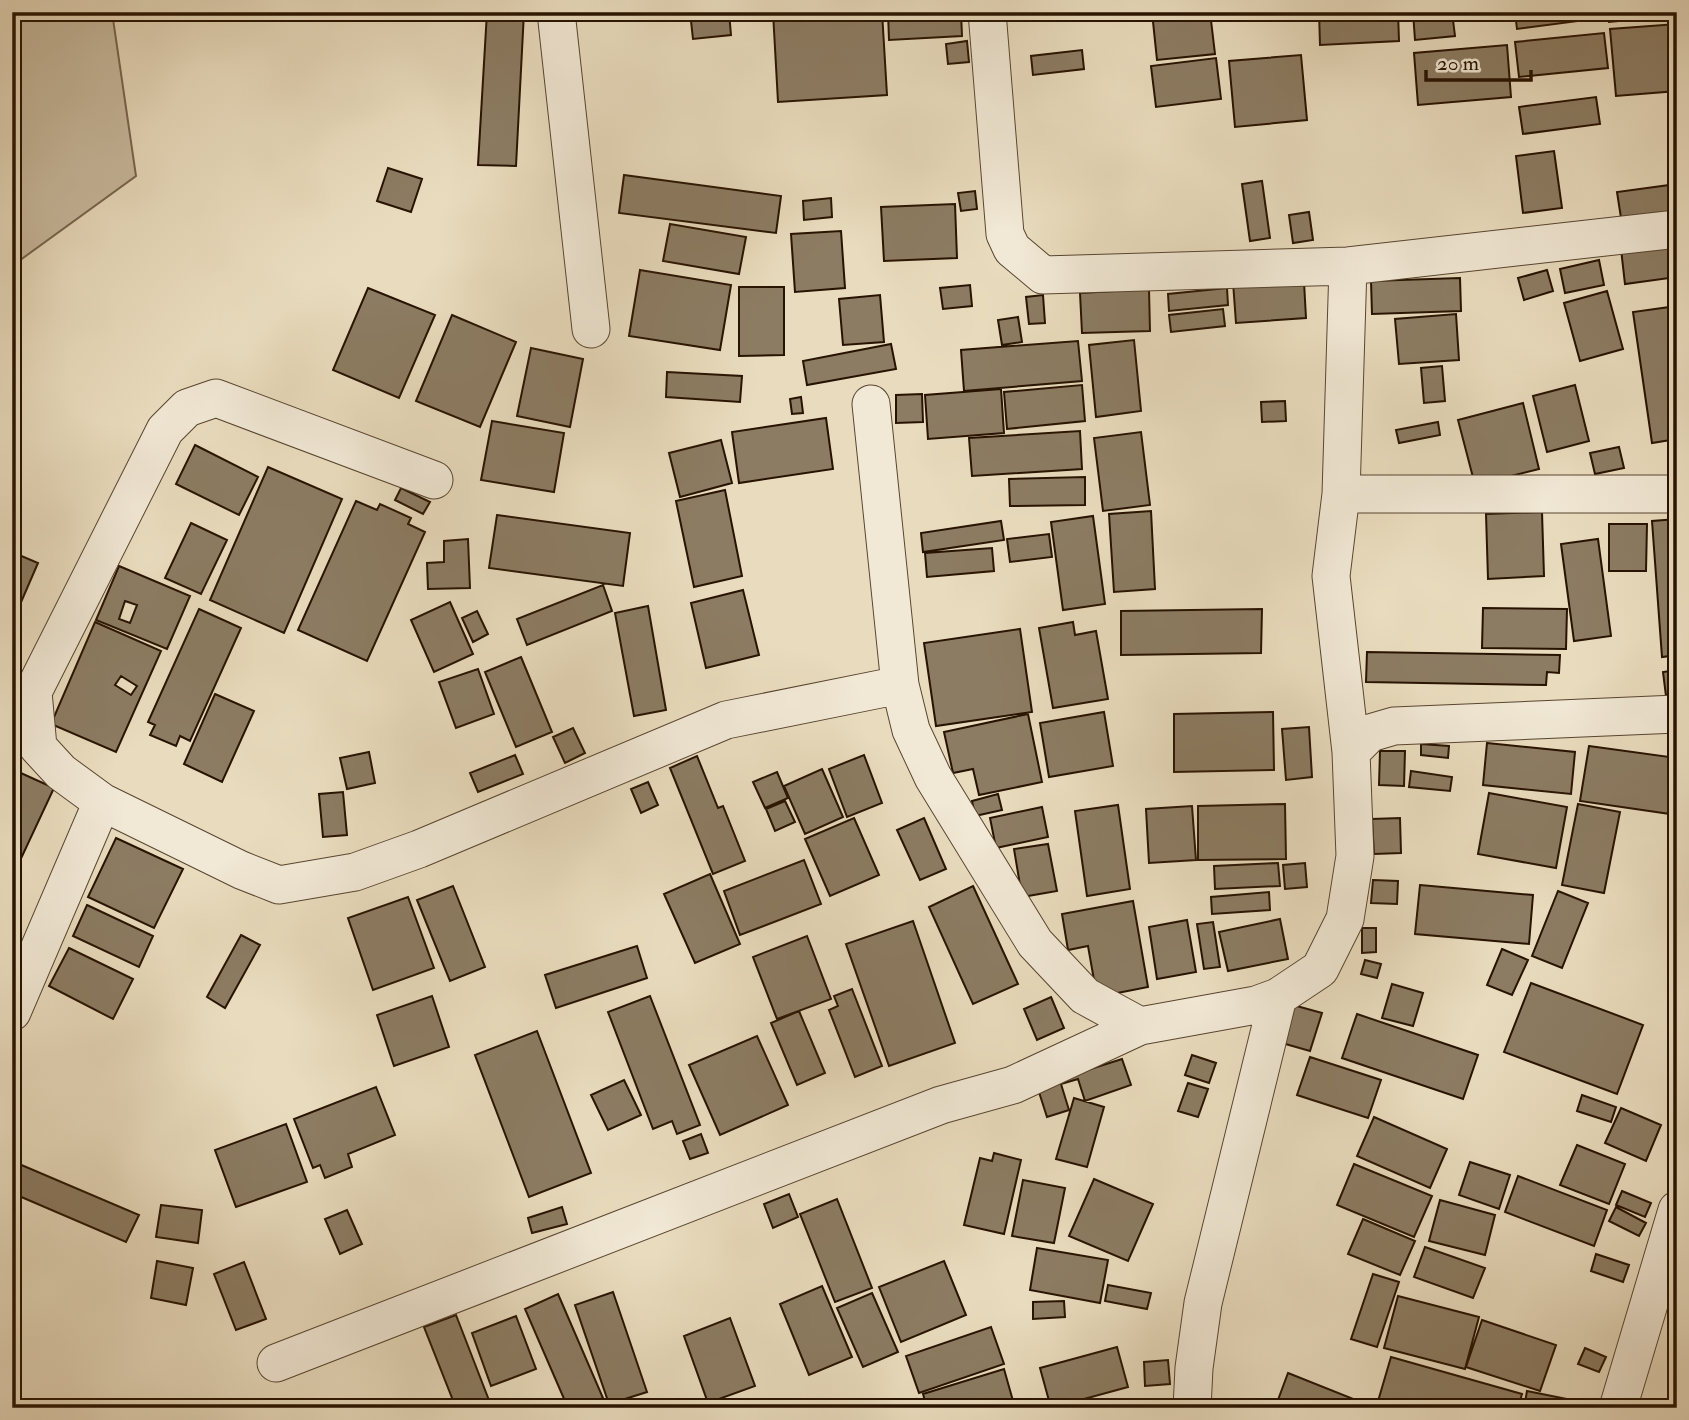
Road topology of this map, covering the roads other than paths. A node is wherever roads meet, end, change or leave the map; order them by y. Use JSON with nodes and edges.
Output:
{"nodes":[{"id":1,"x":556,"y":12,"type":"edge"},
{"id":2,"x":987,"y":12,"type":"edge"},
{"id":3,"x":1677,"y":229,"type":"edge"},
{"id":4,"x":1348,"y":266,"type":"junction"},
{"id":5,"x":592,"y":329,"type":"dead end"},
{"id":6,"x":872,"y":404,"type":"dead end"},
{"id":7,"x":434,"y":480,"type":"dead end"},
{"id":8,"x":1341,"y":494,"type":"junction"},
{"id":9,"x":1677,"y":494,"type":"edge"},
{"id":10,"x":900,"y":684,"type":"junction"},
{"id":11,"x":1677,"y":714,"type":"edge"},
{"id":12,"x":1350,"y":752,"type":"junction"},
{"id":13,"x":102,"y":802,"type":"junction"},
{"id":14,"x":1278,"y":997,"type":"junction"},
{"id":15,"x":12,"y":1012,"type":"edge"},
{"id":16,"x":1140,"y":1026,"type":"junction"},
{"id":17,"x":1677,"y":1210,"type":"edge"},
{"id":18,"x":276,"y":1363,"type":"dead end"},
{"id":19,"x":1192,"y":1408,"type":"edge"},
{"id":20,"x":1618,"y":1408,"type":"edge"}],
"edges":[{"from":1,"to":5,"type":"street"},
{"from":2,"to":4,"type":"street"},
{"from":3,"to":4,"type":"street"},
{"from":4,"to":8,"type":"street"},
{"from":6,"to":10,"type":"street"},
{"from":7,"to":13,"type":"street"},
{"from":8,"to":9,"type":"street"},
{"from":8,"to":12,"type":"street"},
{"from":10,"to":13,"type":"street"},
{"from":10,"to":16,"type":"street"},
{"from":11,"to":12,"type":"street"},
{"from":12,"to":14,"type":"street"},
{"from":13,"to":15,"type":"street"},
{"from":14,"to":16,"type":"street"},
{"from":14,"to":19,"type":"street"},
{"from":16,"to":18,"type":"street"},
{"from":17,"to":20,"type":"street"}]}
